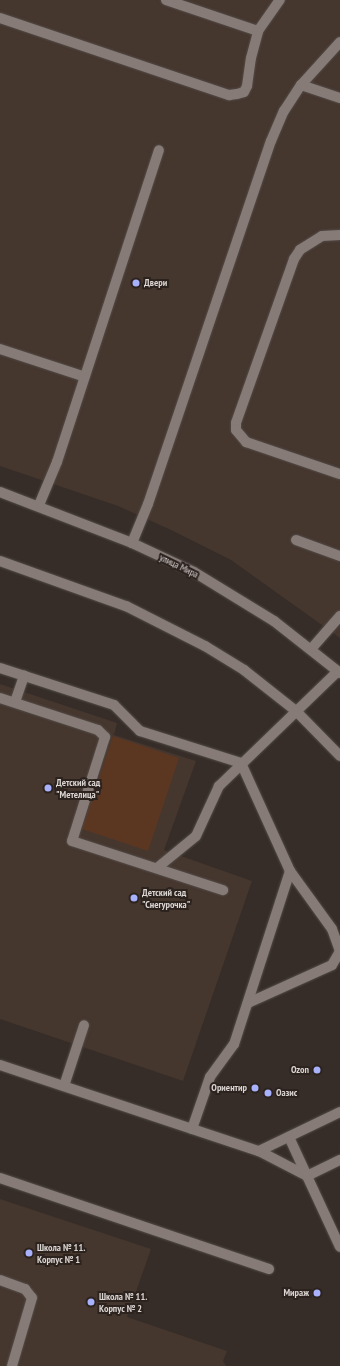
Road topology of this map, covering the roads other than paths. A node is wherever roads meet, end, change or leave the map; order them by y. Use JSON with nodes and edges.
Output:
{"nodes":[{"id":1,"x":166,"y":0,"type":"edge"},
{"id":2,"x":280,"y":0,"type":"edge"},
{"id":3,"x":186,"y":3,"type":"edge"},
{"id":4,"x":0,"y":18,"type":"edge"},
{"id":5,"x":258,"y":31,"type":"junction"},
{"id":6,"x":340,"y":42,"type":"edge"},
{"id":7,"x":301,"y":85,"type":"junction"},
{"id":8,"x":340,"y":98,"type":"edge"},
{"id":9,"x":159,"y":150,"type":"dead end"},
{"id":10,"x":340,"y":235,"type":"edge"},
{"id":11,"x":0,"y":349,"type":"edge"},
{"id":12,"x":85,"y":377,"type":"junction"},
{"id":13,"x":340,"y":474,"type":"edge"},
{"id":14,"x":0,"y":492,"type":"edge"},
{"id":15,"x":39,"y":505,"type":"junction"},
{"id":16,"x":296,"y":540,"type":"dead end"},
{"id":17,"x":132,"y":543,"type":"junction"},
{"id":18,"x":340,"y":556,"type":"edge"},
{"id":19,"x":0,"y":561,"type":"edge"},
{"id":20,"x":340,"y":616,"type":"edge"},
{"id":21,"x":312,"y":648,"type":"junction"},
{"id":22,"x":0,"y":668,"type":"edge"},
{"id":23,"x":339,"y":672,"type":"edge"},
{"id":24,"x":24,"y":676,"type":"junction"},
{"id":25,"x":0,"y":698,"type":"edge"},
{"id":26,"x":15,"y":702,"type":"junction"},
{"id":27,"x":296,"y":711,"type":"junction"},
{"id":28,"x":340,"y":756,"type":"edge"},
{"id":29,"x":241,"y":764,"type":"junction"},
{"id":30,"x":158,"y":868,"type":"junction"},
{"id":31,"x":290,"y":871,"type":"junction"},
{"id":32,"x":223,"y":890,"type":"dead end"},
{"id":33,"x":248,"y":1003,"type":"junction"},
{"id":34,"x":84,"y":1025,"type":"dead end"},
{"id":35,"x":0,"y":1065,"type":"edge"},
{"id":36,"x":64,"y":1086,"type":"junction"},
{"id":37,"x":340,"y":1112,"type":"edge"},
{"id":38,"x":192,"y":1129,"type":"junction"},
{"id":39,"x":288,"y":1137,"type":"junction"},
{"id":40,"x":259,"y":1151,"type":"junction"},
{"id":41,"x":340,"y":1160,"type":"edge"},
{"id":42,"x":307,"y":1176,"type":"junction"},
{"id":43,"x":0,"y":1178,"type":"edge"},
{"id":44,"x":340,"y":1247,"type":"edge"},
{"id":45,"x":269,"y":1269,"type":"dead end"},
{"id":46,"x":0,"y":1280,"type":"edge"},
{"id":47,"x":12,"y":1366,"type":"edge"}],
"edges":[{"from":1,"to":3,"type":"street"},
{"from":2,"to":5,"type":"street"},
{"from":3,"to":5,"type":"street"},
{"from":4,"to":5,"type":"street"},
{"from":6,"to":7,"type":"street"},
{"from":7,"to":8,"type":"street"},
{"from":7,"to":17,"type":"street"},
{"from":9,"to":12,"type":"street"},
{"from":10,"to":13,"type":"street"},
{"from":11,"to":12,"type":"street"},
{"from":12,"to":15,"type":"street"},
{"from":14,"to":15,"type":"street","name":"улица Мира"},
{"from":15,"to":17,"type":"street","name":"улица Мира"},
{"from":16,"to":18,"type":"street"},
{"from":17,"to":21,"type":"street","name":"улица Мира"},
{"from":19,"to":27,"type":"street"},
{"from":20,"to":21,"type":"street"},
{"from":21,"to":23,"type":"street","name":"улица Мира"},
{"from":22,"to":24,"type":"street"},
{"from":23,"to":27,"type":"street"},
{"from":24,"to":26,"type":"street"},
{"from":24,"to":29,"type":"street"},
{"from":25,"to":26,"type":"street"},
{"from":26,"to":30,"type":"street"},
{"from":27,"to":28,"type":"street"},
{"from":27,"to":29,"type":"street"},
{"from":29,"to":30,"type":"street"},
{"from":29,"to":31,"type":"street"},
{"from":30,"to":32,"type":"street"},
{"from":31,"to":33,"type":"street"},
{"from":31,"to":33,"type":"street"},
{"from":33,"to":38,"type":"street"},
{"from":34,"to":36,"type":"street"},
{"from":35,"to":36,"type":"street"},
{"from":36,"to":38,"type":"street"},
{"from":37,"to":39,"type":"street"},
{"from":38,"to":40,"type":"street"},
{"from":39,"to":40,"type":"street"},
{"from":39,"to":42,"type":"street"},
{"from":40,"to":42,"type":"street"},
{"from":41,"to":42,"type":"street"},
{"from":42,"to":44,"type":"street"},
{"from":43,"to":45,"type":"street"},
{"from":46,"to":47,"type":"street"}]}
